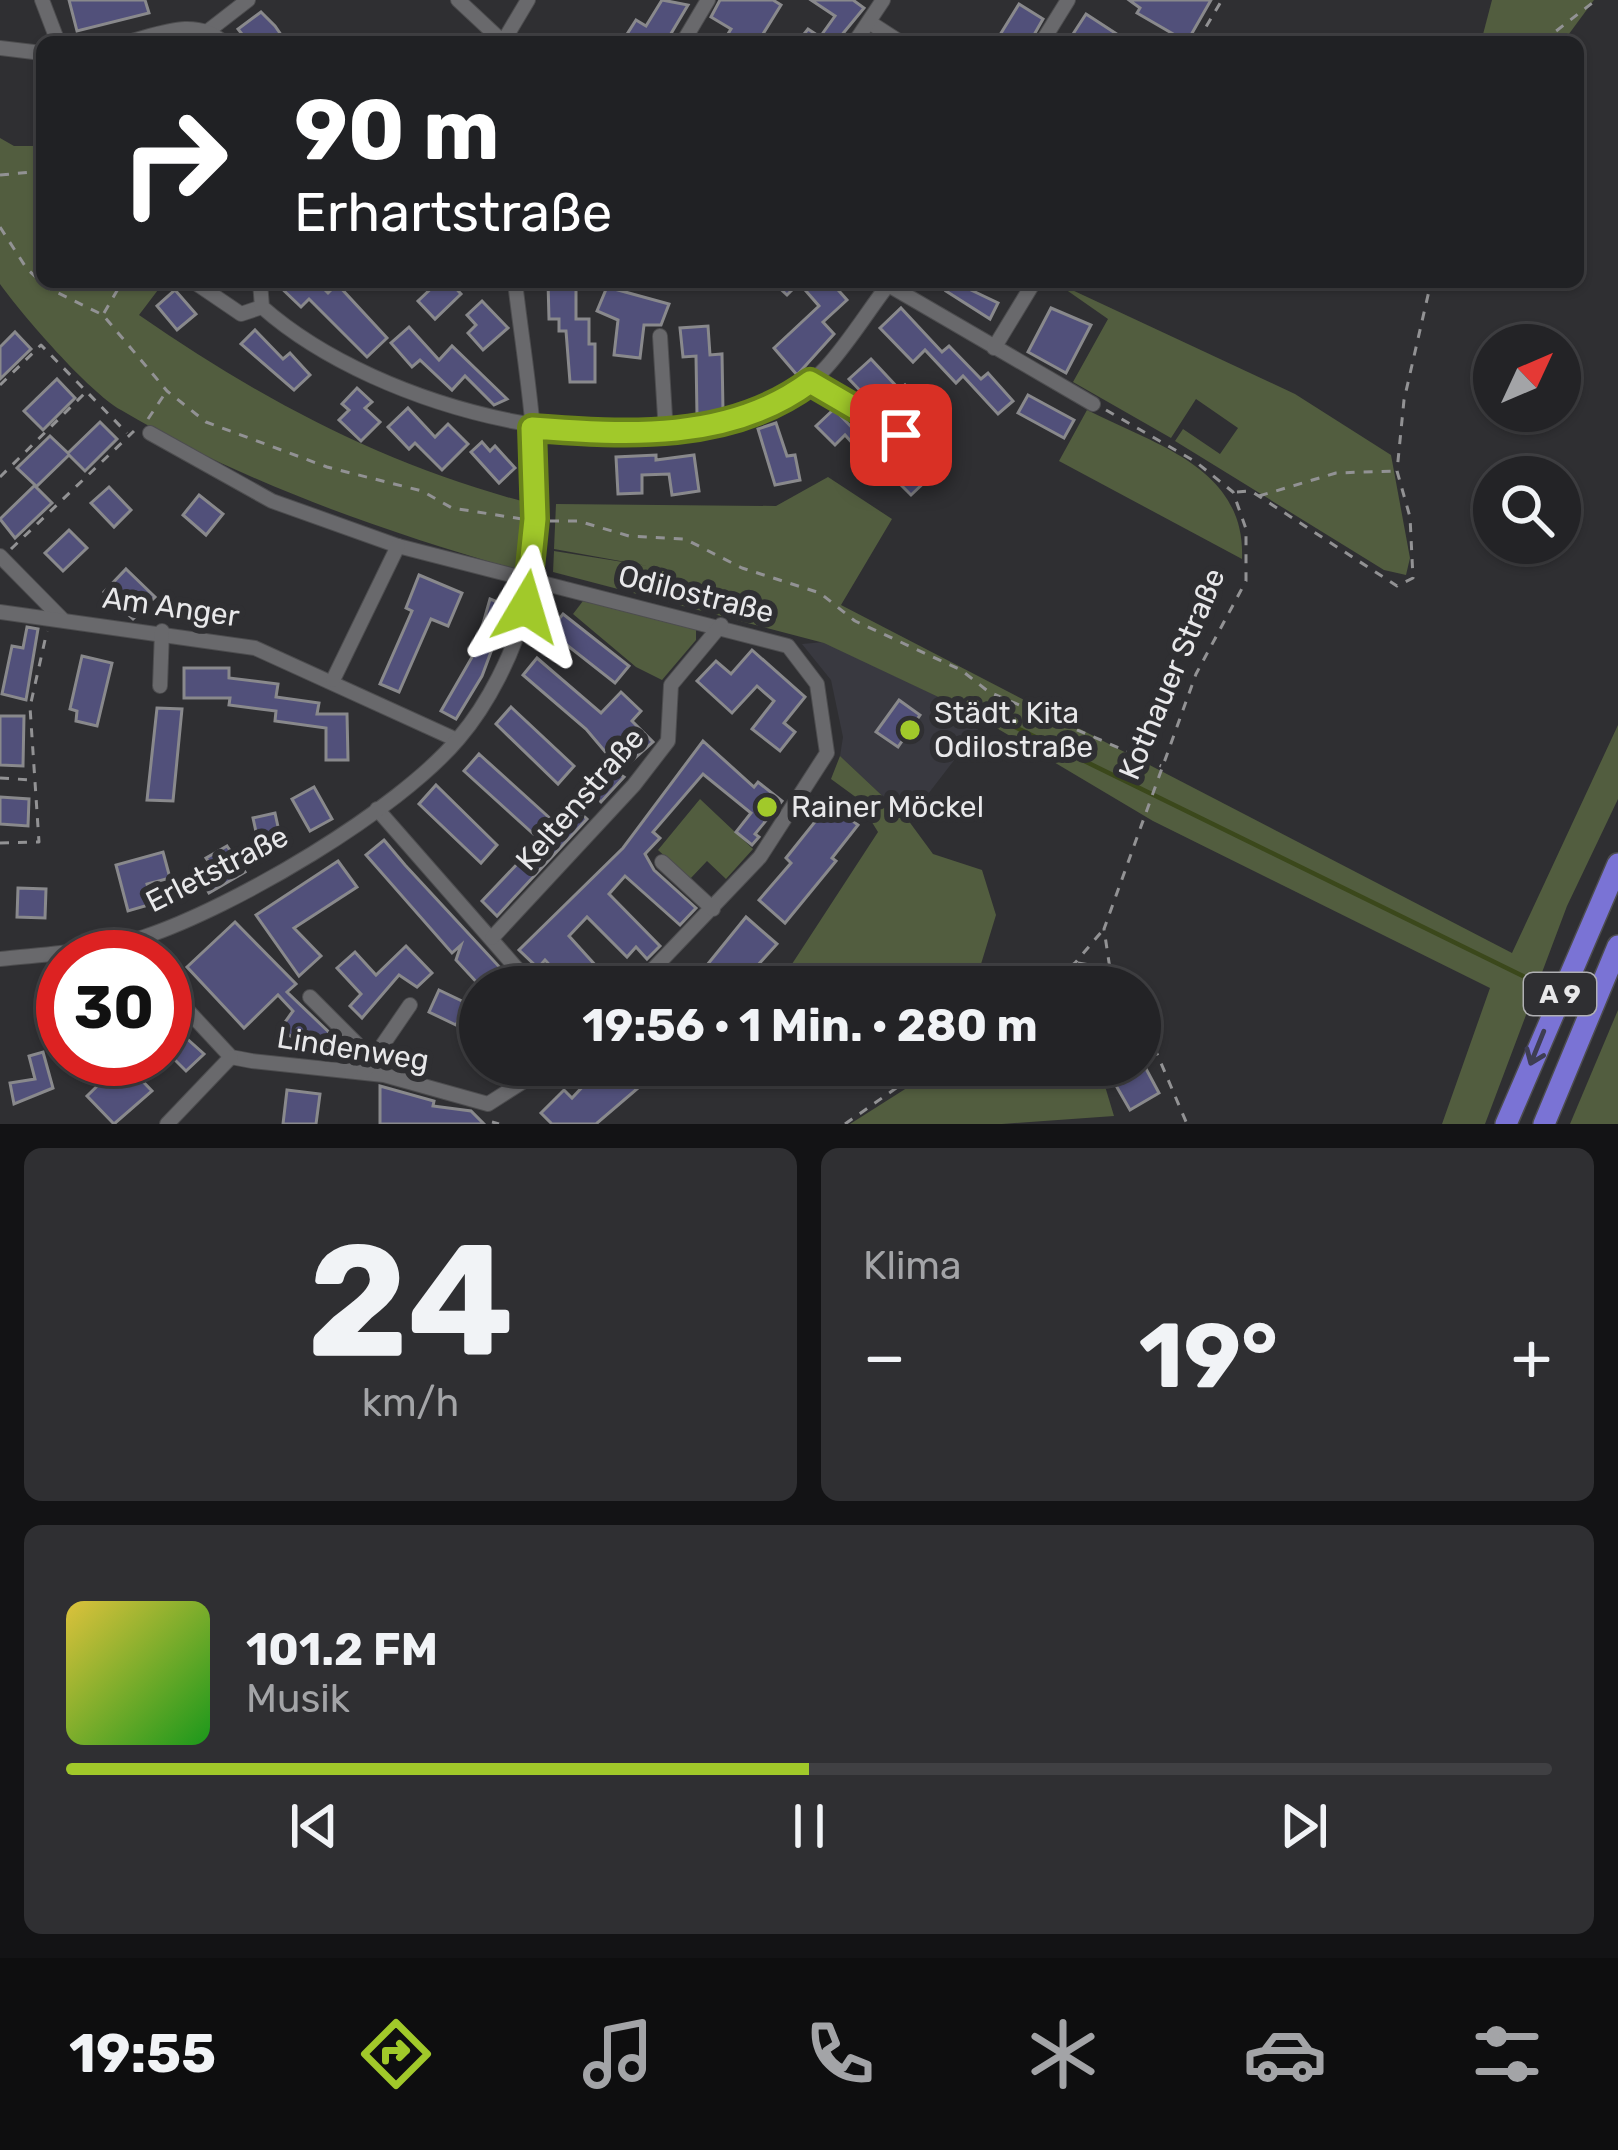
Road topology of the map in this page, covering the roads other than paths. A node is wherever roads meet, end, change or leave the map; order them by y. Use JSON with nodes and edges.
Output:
{"nodes":[{"id":1,"x":42,"y":0,"type":"edge"},
{"id":2,"x":248,"y":0,"type":"edge"},
{"id":3,"x":458,"y":0,"type":"edge"},
{"id":4,"x":527,"y":0,"type":"edge"},
{"id":5,"x":708,"y":0,"type":"edge"},
{"id":6,"x":884,"y":0,"type":"edge"},
{"id":7,"x":1068,"y":0,"type":"edge"},
{"id":8,"x":869,"y":22,"type":"junction"},
{"id":9,"x":208,"y":31,"type":"junction"},
{"id":10,"x":56,"y":36,"type":"edge"},
{"id":11,"x":153,"y":36,"type":"edge"},
{"id":12,"x":215,"y":36,"type":"edge"},
{"id":13,"x":497,"y":36,"type":"edge"},
{"id":14,"x":506,"y":36,"type":"edge"},
{"id":15,"x":687,"y":36,"type":"edge"},
{"id":16,"x":859,"y":36,"type":"edge"},
{"id":17,"x":891,"y":36,"type":"edge"},
{"id":18,"x":1046,"y":36,"type":"edge"},
{"id":19,"x":0,"y":48,"type":"edge"},
{"id":20,"x":36,"y":52,"type":"edge"},
{"id":21,"x":203,"y":288,"type":"edge"},
{"id":22,"x":260,"y":288,"type":"edge"},
{"id":23,"x":515,"y":288,"type":"edge"},
{"id":24,"x":882,"y":288,"type":"edge"},
{"id":25,"x":894,"y":288,"type":"edge"},
{"id":26,"x":1030,"y":288,"type":"edge"},
{"id":27,"x":262,"y":307,"type":"junction"},
{"id":28,"x":660,"y":336,"type":"dead end"},
{"id":29,"x":994,"y":348,"type":"junction"},
{"id":30,"x":810,"y":382,"type":"junction"},
{"id":31,"x":1093,"y":404,"type":"road end"},
{"id":32,"x":532,"y":428,"type":"junction"},
{"id":33,"x":150,"y":433,"type":"dead end"},
{"id":34,"x":666,"y":433,"type":"junction"},
{"id":35,"x":901,"y":435,"type":"dead end"},
{"id":36,"x":398,"y":546,"type":"junction"},
{"id":37,"x":1,"y":557,"type":"edge"},
{"id":38,"x":530,"y":581,"type":"junction"},
{"id":39,"x":0,"y":611,"type":"edge"},
{"id":40,"x":56,"y":618,"type":"junction"},
{"id":41,"x":721,"y":625,"type":"junction"},
{"id":42,"x":162,"y":631,"type":"junction"},
{"id":43,"x":333,"y":680,"type":"junction"},
{"id":44,"x":160,"y":686,"type":"dead end"},
{"id":45,"x":458,"y":740,"type":"junction"},
{"id":46,"x":377,"y":809,"type":"junction"},
{"id":47,"x":662,"y":862,"type":"dead end"},
{"id":48,"x":1618,"y":864,"type":"edge"},
{"id":49,"x":713,"y":909,"type":"junction"},
{"id":50,"x":161,"y":930,"type":"edge"},
{"id":51,"x":492,"y":938,"type":"junction"},
{"id":52,"x":1618,"y":946,"type":"edge"},
{"id":53,"x":36,"y":954,"type":"edge"},
{"id":54,"x":0,"y":959,"type":"edge"},
{"id":55,"x":515,"y":966,"type":"edge"},
{"id":56,"x":657,"y":966,"type":"edge"},
{"id":57,"x":310,"y":997,"type":"dead end"},
{"id":58,"x":410,"y":1005,"type":"dead end"},
{"id":59,"x":192,"y":1015,"type":"edge"},
{"id":60,"x":231,"y":1057,"type":"junction"},
{"id":61,"x":358,"y":1071,"type":"junction"},
{"id":62,"x":516,"y":1086,"type":"edge"},
{"id":63,"x":488,"y":1104,"type":"junction"},
{"id":64,"x":495,"y":1123,"type":"edge"},
{"id":65,"x":166,"y":1124,"type":"edge"},
{"id":66,"x":1505,"y":1124,"type":"edge"},
{"id":67,"x":1544,"y":1124,"type":"edge"}],
"edges":[{"from":1,"to":10,"type":"street"},
{"from":2,"to":9,"type":"street"},
{"from":3,"to":13,"type":"street"},
{"from":4,"to":14,"type":"street"},
{"from":5,"to":15,"type":"street"},
{"from":6,"to":8,"type":"street"},
{"from":7,"to":18,"type":"street"},
{"from":8,"to":16,"type":"street"},
{"from":8,"to":17,"type":"street"},
{"from":9,"to":11,"type":"street"},
{"from":9,"to":12,"type":"street"},
{"from":19,"to":20,"type":"street"},
{"from":21,"to":27,"type":"street"},
{"from":22,"to":27,"type":"street"},
{"from":23,"to":32,"type":"street"},
{"from":24,"to":30,"type":"street"},
{"from":25,"to":29,"type":"street"},
{"from":26,"to":29,"type":"street"},
{"from":27,"to":32,"type":"street"},
{"from":28,"to":34,"type":"street"},
{"from":29,"to":31,"type":"street"},
{"from":30,"to":34,"type":"street"},
{"from":30,"to":35,"type":"street"},
{"from":32,"to":34,"type":"street"},
{"from":32,"to":38,"type":"street"},
{"from":33,"to":36,"type":"street","name":"Odilostraße"},
{"from":36,"to":38,"type":"street","name":"Odilostraße"},
{"from":36,"to":43,"type":"street"},
{"from":37,"to":40,"type":"street"},
{"from":38,"to":41,"type":"street","name":"Odilostraße"},
{"from":38,"to":45,"type":"street"},
{"from":39,"to":40,"type":"street","name":"Am Anger"},
{"from":40,"to":42,"type":"street","name":"Am Anger"},
{"from":41,"to":49,"type":"street","name":"Odilostraße"},
{"from":41,"to":51,"type":"street","name":"Keltenstraße"},
{"from":42,"to":43,"type":"street","name":"Am Anger"},
{"from":42,"to":44,"type":"street"},
{"from":43,"to":45,"type":"street","name":"Am Anger"},
{"from":45,"to":46,"type":"street","name":"Erletstraße"},
{"from":46,"to":50,"type":"street","name":"Erletstraße"},
{"from":46,"to":51,"type":"street"},
{"from":47,"to":49,"type":"street"},
{"from":48,"to":66,"type":"highway","number":"A 9","one_way":true},
{"from":49,"to":56,"type":"street","name":"Odilostraße"},
{"from":51,"to":55,"type":"street"},
{"from":52,"to":67,"type":"highway","number":"A 9"},
{"from":53,"to":54,"type":"street","name":"Erletstraße"},
{"from":57,"to":61,"type":"street"},
{"from":58,"to":61,"type":"street"},
{"from":59,"to":60,"type":"street","name":"Lindenweg"},
{"from":60,"to":61,"type":"street","name":"Lindenweg"},
{"from":60,"to":65,"type":"street"},
{"from":61,"to":63,"type":"street","name":"Lindenweg"},
{"from":62,"to":63,"type":"street"},
{"from":63,"to":64,"type":"street"}]}
